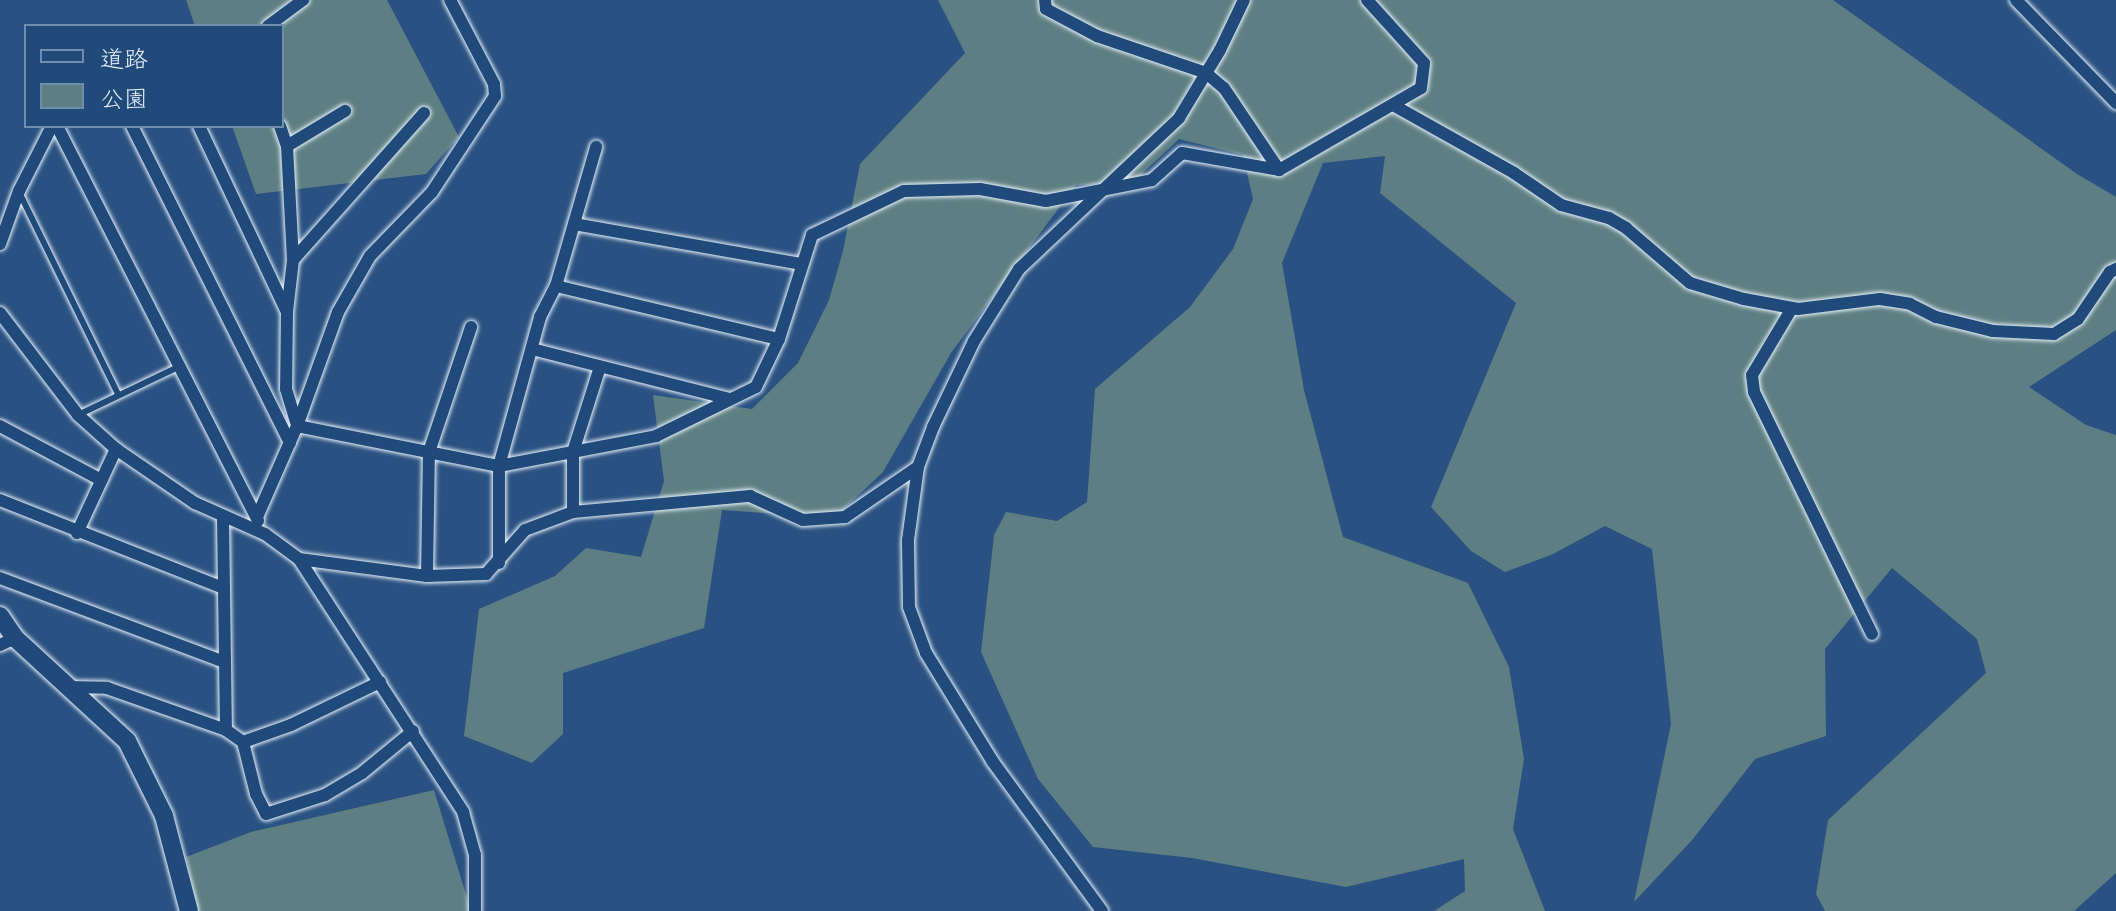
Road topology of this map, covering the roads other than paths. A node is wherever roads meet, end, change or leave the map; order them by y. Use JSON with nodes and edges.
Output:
{"nodes":[{"id":1,"x":303,"y":0,"type":"edge"},
{"id":2,"x":450,"y":0,"type":"edge"},
{"id":3,"x":1045,"y":0,"type":"edge"},
{"id":4,"x":1244,"y":0,"type":"edge"},
{"id":5,"x":1367,"y":0,"type":"edge"},
{"id":6,"x":2016,"y":0,"type":"edge"},
{"id":7,"x":271,"y":24,"type":"edge"},
{"id":8,"x":1206,"y":73,"type":"junction"},
{"id":9,"x":2116,"y":103,"type":"edge"},
{"id":10,"x":1393,"y":105,"type":"junction"},
{"id":11,"x":345,"y":111,"type":"dead end"},
{"id":12,"x":424,"y":113,"type":"dead end"},
{"id":13,"x":53,"y":128,"type":"edge"},
{"id":14,"x":55,"y":128,"type":"edge"},
{"id":15,"x":133,"y":128,"type":"edge"},
{"id":16,"x":200,"y":128,"type":"edge"},
{"id":17,"x":281,"y":128,"type":"edge"},
{"id":18,"x":287,"y":146,"type":"junction"},
{"id":19,"x":596,"y":147,"type":"dead end"},
{"id":20,"x":1279,"y":170,"type":"junction"},
{"id":21,"x":1102,"y":188,"type":"junction"},
{"id":22,"x":19,"y":191,"type":"junction"},
{"id":23,"x":574,"y":224,"type":"junction"},
{"id":24,"x":0,"y":244,"type":"edge"},
{"id":25,"x":293,"y":260,"type":"junction"},
{"id":26,"x":801,"y":264,"type":"junction"},
{"id":27,"x":2116,"y":269,"type":"edge"},
{"id":28,"x":556,"y":286,"type":"junction"},
{"id":29,"x":1792,"y":308,"type":"junction"},
{"id":30,"x":287,"y":312,"type":"junction"},
{"id":31,"x":0,"y":313,"type":"edge"},
{"id":32,"x":471,"y":327,"type":"dead end"},
{"id":33,"x":779,"y":339,"type":"junction"},
{"id":34,"x":532,"y":349,"type":"junction"},
{"id":35,"x":178,"y":367,"type":"junction"},
{"id":36,"x":600,"y":367,"type":"junction"},
{"id":37,"x":118,"y":394,"type":"junction"},
{"id":38,"x":730,"y":399,"type":"junction"},
{"id":39,"x":78,"y":415,"type":"junction"},
{"id":40,"x":0,"y":426,"type":"edge"},
{"id":41,"x":297,"y":426,"type":"junction"},
{"id":42,"x":290,"y":443,"type":"junction"},
{"id":43,"x":116,"y":449,"type":"junction"},
{"id":44,"x":429,"y":452,"type":"junction"},
{"id":45,"x":573,"y":452,"type":"junction"},
{"id":46,"x":499,"y":466,"type":"junction"},
{"id":47,"x":918,"y":467,"type":"junction"},
{"id":48,"x":101,"y":480,"type":"junction"},
{"id":49,"x":0,"y":500,"type":"edge"},
{"id":50,"x":573,"y":512,"type":"junction"},
{"id":51,"x":257,"y":517,"type":"junction"},
{"id":52,"x":223,"y":518,"type":"junction"},
{"id":53,"x":77,"y":533,"type":"junction"},
{"id":54,"x":265,"y":534,"type":"junction"},
{"id":55,"x":299,"y":559,"type":"junction"},
{"id":56,"x":499,"y":563,"type":"junction"},
{"id":57,"x":427,"y":576,"type":"junction"},
{"id":58,"x":0,"y":578,"type":"edge"},
{"id":59,"x":223,"y":588,"type":"junction"},
{"id":60,"x":0,"y":616,"type":"edge"},
{"id":61,"x":1872,"y":634,"type":"dead end"},
{"id":62,"x":8,"y":642,"type":"edge"},
{"id":63,"x":225,"y":662,"type":"junction"},
{"id":64,"x":380,"y":682,"type":"junction"},
{"id":65,"x":68,"y":687,"type":"junction"},
{"id":66,"x":226,"y":730,"type":"junction"},
{"id":67,"x":413,"y":731,"type":"junction"},
{"id":68,"x":243,"y":742,"type":"junction"},
{"id":69,"x":189,"y":911,"type":"edge"},
{"id":70,"x":475,"y":911,"type":"edge"},
{"id":71,"x":1102,"y":911,"type":"edge"}],
"edges":[{"from":1,"to":7,"type":"street"},
{"from":2,"to":41,"type":"street"},
{"from":3,"to":8,"type":"street"},
{"from":4,"to":8,"type":"street"},
{"from":5,"to":10,"type":"street"},
{"from":6,"to":9,"type":"street"},
{"from":8,"to":20,"type":"street"},
{"from":8,"to":21,"type":"street"},
{"from":10,"to":20,"type":"street"},
{"from":10,"to":29,"type":"street"},
{"from":11,"to":18,"type":"street"},
{"from":12,"to":25,"type":"street"},
{"from":13,"to":22,"type":"street"},
{"from":14,"to":35,"type":"street"},
{"from":15,"to":42,"type":"street"},
{"from":16,"to":30,"type":"street"},
{"from":17,"to":18,"type":"street"},
{"from":18,"to":25,"type":"street"},
{"from":19,"to":23,"type":"street"},
{"from":20,"to":21,"type":"street"},
{"from":21,"to":26,"type":"street"},
{"from":21,"to":47,"type":"street"},
{"from":22,"to":24,"type":"street"},
{"from":22,"to":37,"type":"lane"},
{"from":23,"to":26,"type":"street"},
{"from":23,"to":28,"type":"street"},
{"from":25,"to":30,"type":"street"},
{"from":26,"to":33,"type":"street"},
{"from":27,"to":29,"type":"street"},
{"from":28,"to":33,"type":"street"},
{"from":28,"to":34,"type":"street"},
{"from":29,"to":61,"type":"street"},
{"from":30,"to":41,"type":"street"},
{"from":31,"to":39,"type":"street"},
{"from":32,"to":44,"type":"street"},
{"from":33,"to":38,"type":"street"},
{"from":34,"to":36,"type":"street"},
{"from":34,"to":46,"type":"street"},
{"from":35,"to":37,"type":"lane"},
{"from":35,"to":51,"type":"street"},
{"from":36,"to":38,"type":"street"},
{"from":36,"to":45,"type":"street"},
{"from":37,"to":39,"type":"lane"},
{"from":38,"to":45,"type":"street"},
{"from":39,"to":43,"type":"street"},
{"from":40,"to":48,"type":"street"},
{"from":41,"to":42,"type":"street"},
{"from":41,"to":44,"type":"street"},
{"from":42,"to":51,"type":"street"},
{"from":43,"to":48,"type":"street"},
{"from":43,"to":52,"type":"street"},
{"from":44,"to":46,"type":"street"},
{"from":44,"to":57,"type":"street"},
{"from":45,"to":46,"type":"street"},
{"from":45,"to":50,"type":"street"},
{"from":46,"to":56,"type":"street"},
{"from":47,"to":50,"type":"street"},
{"from":47,"to":71,"type":"street"},
{"from":48,"to":53,"type":"street"},
{"from":49,"to":53,"type":"street"},
{"from":50,"to":56,"type":"street"},
{"from":51,"to":54,"type":"street"},
{"from":52,"to":54,"type":"street"},
{"from":52,"to":59,"type":"street"},
{"from":53,"to":59,"type":"street"},
{"from":54,"to":55,"type":"street"},
{"from":55,"to":57,"type":"street"},
{"from":55,"to":64,"type":"street"},
{"from":56,"to":57,"type":"street"},
{"from":58,"to":63,"type":"street"},
{"from":59,"to":63,"type":"street"},
{"from":60,"to":62,"type":"street"},
{"from":62,"to":65,"type":"street"},
{"from":63,"to":66,"type":"street"},
{"from":64,"to":67,"type":"street"},
{"from":64,"to":68,"type":"street"},
{"from":65,"to":66,"type":"street"},
{"from":65,"to":69,"type":"street"},
{"from":66,"to":68,"type":"street"},
{"from":67,"to":68,"type":"street"},
{"from":67,"to":70,"type":"street"}]}
